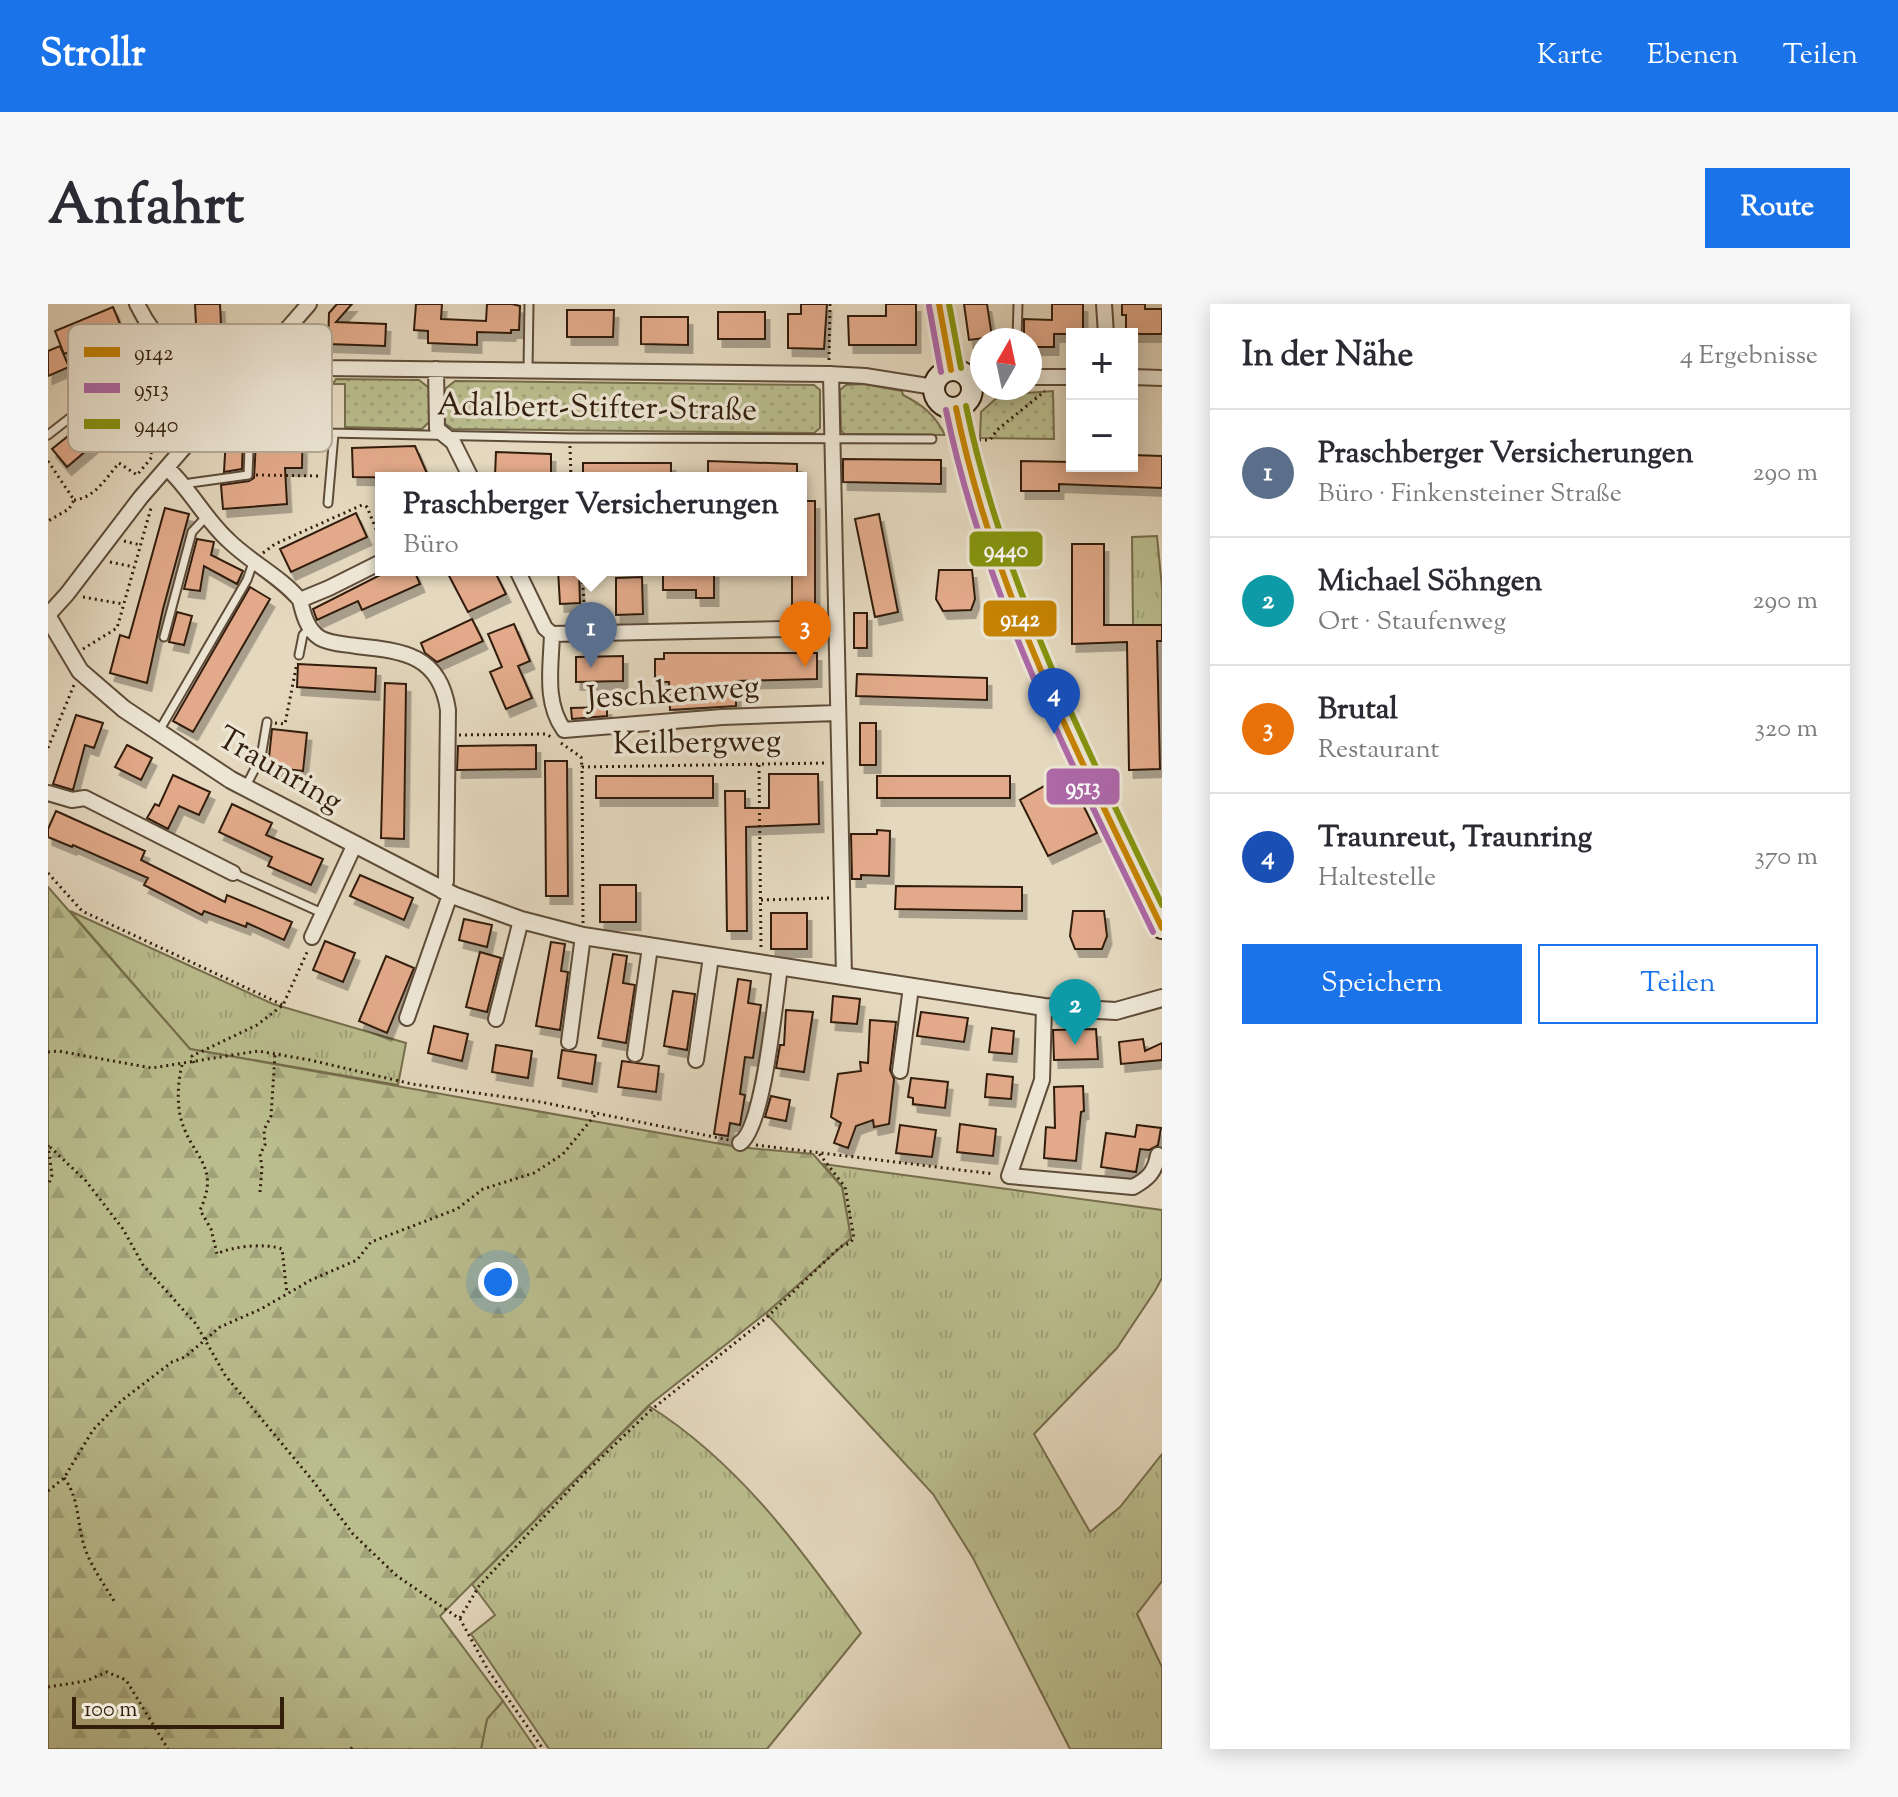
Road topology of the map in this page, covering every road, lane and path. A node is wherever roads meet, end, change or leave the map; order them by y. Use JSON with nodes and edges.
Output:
{"nodes":[{"id":1,"x":137,"y":304,"type":"edge"},
{"id":2,"x":309,"y":304,"type":"edge"},
{"id":3,"x":529,"y":304,"type":"edge"},
{"id":4,"x":830,"y":304,"type":"edge"},
{"id":5,"x":939,"y":304,"type":"edge"},
{"id":6,"x":1018,"y":304,"type":"edge"},
{"id":7,"x":1104,"y":304,"type":"edge"},
{"id":8,"x":147,"y":324,"type":"edge"},
{"id":9,"x":292,"y":324,"type":"edge"},
{"id":10,"x":1017,"y":328,"type":"edge"},
{"id":11,"x":1106,"y":328,"type":"edge"},
{"id":12,"x":332,"y":368,"type":"edge"},
{"id":13,"x":436,"y":369,"type":"junction"},
{"id":14,"x":528,"y":370,"type":"junction"},
{"id":15,"x":951,"y":370,"type":"junction"},
{"id":16,"x":830,"y":374,"type":"junction"},
{"id":17,"x":1042,"y":376,"type":"edge"},
{"id":18,"x":1048,"y":376,"type":"junction"},
{"id":19,"x":1066,"y":377,"type":"edge"},
{"id":20,"x":1138,"y":377,"type":"edge"},
{"id":21,"x":970,"y":378,"type":"edge"},
{"id":22,"x":1162,"y":378,"type":"edge"},
{"id":23,"x":934,"y":387,"type":"junction"},
{"id":24,"x":970,"y":398,"type":"edge"},
{"id":25,"x":956,"y":408,"type":"junction"},
{"id":26,"x":68,"y":419,"type":"edge"},
{"id":27,"x":334,"y":434,"type":"joint"},
{"id":28,"x":48,"y":435,"type":"edge"},
{"id":29,"x":445,"y":436,"type":"junction"},
{"id":30,"x":570,"y":438,"type":"junction"},
{"id":31,"x":932,"y":439,"type":"dead end"},
{"id":32,"x":831,"y":440,"type":"junction"},
{"id":33,"x":962,"y":440,"type":"junction"},
{"id":34,"x":151,"y":452,"type":"edge"},
{"id":35,"x":181,"y":452,"type":"edge"},
{"id":36,"x":249,"y":452,"type":"edge"},
{"id":37,"x":48,"y":461,"type":"edge"},
{"id":38,"x":167,"y":468,"type":"junction"},
{"id":39,"x":468,"y":472,"type":"edge"},
{"id":40,"x":571,"y":472,"type":"edge"},
{"id":41,"x":248,"y":475,"type":"junction"},
{"id":42,"x":328,"y":476,"type":"junction"},
{"id":43,"x":185,"y":487,"type":"junction"},
{"id":44,"x":141,"y":497,"type":"junction"},
{"id":45,"x":74,"y":500,"type":"junction"},
{"id":46,"x":328,"y":503,"type":"dead end"},
{"id":47,"x":207,"y":515,"type":"junction"},
{"id":48,"x":48,"y":521,"type":"edge"},
{"id":49,"x":375,"y":526,"type":"edge"},
{"id":50,"x":95,"y":558,"type":"junction"},
{"id":51,"x":253,"y":563,"type":"junction"},
{"id":52,"x":375,"y":565,"type":"edge"},
{"id":53,"x":134,"y":567,"type":"junction"},
{"id":54,"x":520,"y":576,"type":"edge"},
{"id":55,"x":582,"y":576,"type":"edge"},
{"id":56,"x":67,"y":594,"type":"junction"},
{"id":57,"x":300,"y":600,"type":"junction"},
{"id":58,"x":123,"y":605,"type":"junction"},
{"id":59,"x":48,"y":616,"type":"edge"},
{"id":60,"x":311,"y":628,"type":"junction"},
{"id":61,"x":836,"y":628,"type":"junction"},
{"id":62,"x":552,"y":634,"type":"junction"},
{"id":63,"x":586,"y":635,"type":"junction"},
{"id":64,"x":164,"y":637,"type":"dead end"},
{"id":65,"x":299,"y":655,"type":"joint"},
{"id":66,"x":75,"y":664,"type":"junction"},
{"id":67,"x":837,"y":713,"type":"junction"},
{"id":68,"x":267,"y":722,"type":"joint"},
{"id":69,"x":159,"y":732,"type":"junction"},
{"id":70,"x":448,"y":735,"type":"junction"},
{"id":71,"x":48,"y":748,"type":"edge"},
{"id":72,"x":839,"y":763,"type":"junction"},
{"id":73,"x":759,"y":765,"type":"junction"},
{"id":74,"x":582,"y":767,"type":"junction"},
{"id":75,"x":245,"y":787,"type":"junction"},
{"id":76,"x":48,"y":793,"type":"edge"},
{"id":77,"x":354,"y":846,"type":"junction"},
{"id":78,"x":48,"y":873,"type":"edge"},
{"id":79,"x":233,"y":873,"type":"joint"},
{"id":80,"x":446,"y":893,"type":"junction"},
{"id":81,"x":841,"y":898,"type":"junction"},
{"id":82,"x":761,"y":900,"type":"junction"},
{"id":83,"x":323,"y":913,"type":"junction"},
{"id":84,"x":521,"y":920,"type":"junction"},
{"id":85,"x":1162,"y":928,"type":"edge"},
{"id":86,"x":583,"y":936,"type":"junction"},
{"id":87,"x":312,"y":937,"type":"joint"},
{"id":88,"x":650,"y":947,"type":"junction"},
{"id":89,"x":711,"y":957,"type":"junction"},
{"id":90,"x":761,"y":964,"type":"junction"},
{"id":91,"x":780,"y":967,"type":"junction"},
{"id":92,"x":844,"y":977,"type":"junction"},
{"id":93,"x":911,"y":987,"type":"junction"},
{"id":94,"x":1162,"y":998,"type":"edge"},
{"id":95,"x":283,"y":1005,"type":"junction"},
{"id":96,"x":1044,"y":1007,"type":"junction"},
{"id":97,"x":407,"y":1018,"type":"dead end"},
{"id":98,"x":496,"y":1019,"type":"dead end"},
{"id":99,"x":569,"y":1042,"type":"dead end"},
{"id":100,"x":48,"y":1052,"type":"edge"},
{"id":101,"x":276,"y":1054,"type":"junction"},
{"id":102,"x":635,"y":1054,"type":"dead end"},
{"id":103,"x":696,"y":1060,"type":"dead end"},
{"id":104,"x":194,"y":1063,"type":"junction"},
{"id":105,"x":182,"y":1064,"type":"junction"},
{"id":106,"x":900,"y":1071,"type":"dead end"},
{"id":107,"x":596,"y":1113,"type":"junction"},
{"id":108,"x":740,"y":1143,"type":"junction"},
{"id":109,"x":49,"y":1146,"type":"edge"},
{"id":110,"x":817,"y":1151,"type":"junction"},
{"id":111,"x":1158,"y":1155,"type":"dead end"},
{"id":112,"x":1009,"y":1176,"type":"junction"},
{"id":113,"x":48,"y":1186,"type":"edge"},
{"id":114,"x":260,"y":1192,"type":"dead end"},
{"id":115,"x":287,"y":1294,"type":"junction"},
{"id":116,"x":204,"y":1339,"type":"junction"},
{"id":117,"x":64,"y":1478,"type":"junction"},
{"id":118,"x":48,"y":1491,"type":"edge"},
{"id":119,"x":114,"y":1601,"type":"dead end"},
{"id":120,"x":460,"y":1619,"type":"junction"},
{"id":121,"x":48,"y":1687,"type":"edge"},
{"id":122,"x":168,"y":1749,"type":"edge"},
{"id":123,"x":543,"y":1749,"type":"edge"}],
"edges":[{"from":1,"to":8,"type":"street"},
{"from":2,"to":9,"type":"street"},
{"from":3,"to":14,"type":"lane"},
{"from":4,"to":16,"type":"path"},
{"from":5,"to":15,"type":"main road"},
{"from":6,"to":10,"type":"lane"},
{"from":7,"to":11,"type":"street"},
{"from":12,"to":13,"type":"street","name":"Adalbert-Stifter-Straße"},
{"from":13,"to":14,"type":"street","name":"Adalbert-Stifter-Straße"},
{"from":13,"to":29,"type":"street"},
{"from":14,"to":16,"type":"street","name":"Adalbert-Stifter-Straße"},
{"from":15,"to":21,"type":"main road"},
{"from":15,"to":23,"type":"main road"},
{"from":16,"to":23,"type":"street","name":"Adalbert-Stifter-Straße"},
{"from":16,"to":32,"type":"street"},
{"from":17,"to":18,"type":"street"},
{"from":18,"to":19,"type":"street"},
{"from":18,"to":33,"type":"path"},
{"from":20,"to":22,"type":"street"},
{"from":23,"to":25,"type":"main road"},
{"from":24,"to":25,"type":"main road"},
{"from":25,"to":33,"type":"main road"},
{"from":26,"to":28,"type":"lane"},
{"from":27,"to":29,"type":"lane","name":"Adalbert-Stifter-Straße"},
{"from":27,"to":42,"type":"lane"},
{"from":29,"to":30,"type":"lane","name":"Adalbert-Stifter-Straße"},
{"from":29,"to":39,"type":"street"},
{"from":30,"to":32,"type":"lane","name":"Adalbert-Stifter-Straße"},
{"from":30,"to":40,"type":"path"},
{"from":31,"to":32,"type":"lane","name":"Adalbert-Stifter-Straße"},
{"from":32,"to":61,"type":"street"},
{"from":33,"to":85,"type":"main road"},
{"from":34,"to":45,"type":"path"},
{"from":35,"to":38,"type":"street"},
{"from":36,"to":41,"type":"lane"},
{"from":37,"to":45,"type":"path"},
{"from":38,"to":43,"type":"street"},
{"from":38,"to":44,"type":"street"},
{"from":41,"to":42,"type":"path"},
{"from":41,"to":43,"type":"lane"},
{"from":42,"to":46,"type":"lane"},
{"from":43,"to":47,"type":"street"},
{"from":44,"to":50,"type":"street"},
{"from":44,"to":53,"type":"path"},
{"from":45,"to":48,"type":"path"},
{"from":47,"to":51,"type":"street"},
{"from":47,"to":64,"type":"lane"},
{"from":49,"to":51,"type":"path"},
{"from":50,"to":53,"type":"path"},
{"from":50,"to":56,"type":"street"},
{"from":51,"to":57,"type":"street"},
{"from":51,"to":69,"type":"lane"},
{"from":52,"to":57,"type":"street"},
{"from":53,"to":58,"type":"path"},
{"from":54,"to":62,"type":"street"},
{"from":55,"to":63,"type":"path"},
{"from":56,"to":58,"type":"path"},
{"from":56,"to":59,"type":"street"},
{"from":57,"to":60,"type":"street"},
{"from":58,"to":66,"type":"path"},
{"from":59,"to":66,"type":"street","name":"Traunring"},
{"from":60,"to":65,"type":"lane"},
{"from":60,"to":70,"type":"street"},
{"from":61,"to":63,"type":"street"},
{"from":61,"to":67,"type":"street"},
{"from":62,"to":63,"type":"street"},
{"from":62,"to":67,"type":"street","name":"Jeschkenweg"},
{"from":65,"to":68,"type":"path"},
{"from":66,"to":69,"type":"street","name":"Traunring"},
{"from":66,"to":71,"type":"path"},
{"from":67,"to":72,"type":"street"},
{"from":68,"to":75,"type":"lane"},
{"from":69,"to":75,"type":"street","name":"Traunring"},
{"from":70,"to":74,"type":"path","name":"Jeschkenweg"},
{"from":70,"to":80,"type":"street"},
{"from":72,"to":73,"type":"path","name":"Keilbergweg"},
{"from":72,"to":81,"type":"street"},
{"from":73,"to":74,"type":"path","name":"Keilbergweg"},
{"from":73,"to":82,"type":"path"},
{"from":74,"to":86,"type":"path","name":"Keilbergweg"},
{"from":75,"to":77,"type":"street","name":"Traunring"},
{"from":76,"to":79,"type":"street"},
{"from":77,"to":80,"type":"street","name":"Traunring"},
{"from":77,"to":83,"type":"street"},
{"from":78,"to":95,"type":"path"},
{"from":79,"to":83,"type":"lane"},
{"from":80,"to":84,"type":"street","name":"Traunring"},
{"from":80,"to":97,"type":"street"},
{"from":81,"to":82,"type":"path"},
{"from":81,"to":92,"type":"street"},
{"from":82,"to":90,"type":"path"},
{"from":83,"to":87,"type":"street"},
{"from":84,"to":86,"type":"street","name":"Traunring"},
{"from":84,"to":98,"type":"street"},
{"from":86,"to":88,"type":"street","name":"Traunring"},
{"from":86,"to":99,"type":"street"},
{"from":87,"to":95,"type":"path"},
{"from":88,"to":89,"type":"street","name":"Traunring"},
{"from":88,"to":102,"type":"street"},
{"from":89,"to":90,"type":"street","name":"Traunring"},
{"from":89,"to":103,"type":"street"},
{"from":90,"to":91,"type":"street","name":"Traunring"},
{"from":91,"to":92,"type":"street","name":"Traunring"},
{"from":91,"to":108,"type":"street"},
{"from":92,"to":93,"type":"street","name":"Traunring"},
{"from":93,"to":96,"type":"street","name":"Traunring"},
{"from":93,"to":106,"type":"street"},
{"from":94,"to":96,"type":"street","name":"Traunring"},
{"from":95,"to":104,"type":"path"},
{"from":96,"to":112,"type":"street"},
{"from":100,"to":105,"type":"path"},
{"from":101,"to":104,"type":"path"},
{"from":101,"to":107,"type":"path"},
{"from":101,"to":114,"type":"path"},
{"from":104,"to":105,"type":"path"},
{"from":105,"to":115,"type":"path"},
{"from":107,"to":108,"type":"path"},
{"from":107,"to":115,"type":"path"},
{"from":108,"to":110,"type":"path"},
{"from":109,"to":113,"type":"path"},
{"from":109,"to":116,"type":"path"},
{"from":110,"to":112,"type":"path"},
{"from":110,"to":120,"type":"path"},
{"from":111,"to":112,"type":"street"},
{"from":115,"to":116,"type":"path"},
{"from":116,"to":117,"type":"path"},
{"from":116,"to":120,"type":"path"},
{"from":117,"to":118,"type":"path"},
{"from":117,"to":119,"type":"path"},
{"from":120,"to":123,"type":"path"},
{"from":121,"to":122,"type":"path"}]}
